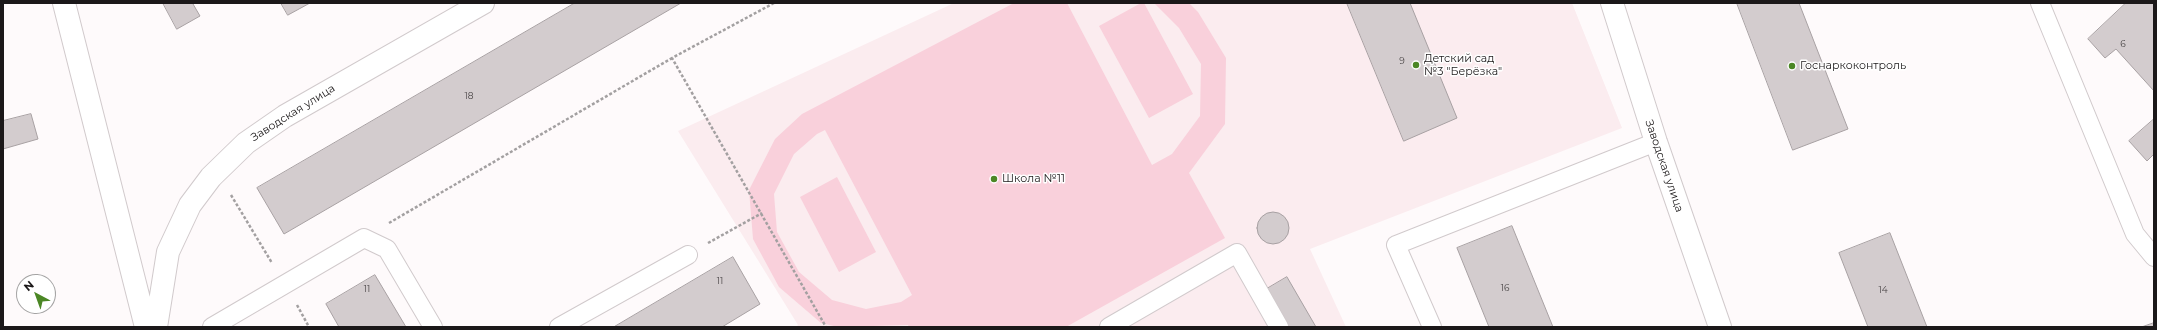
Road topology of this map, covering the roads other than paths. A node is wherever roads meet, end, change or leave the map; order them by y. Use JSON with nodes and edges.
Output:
{"nodes":[{"id":1,"x":64,"y":3,"type":"edge"},
{"id":2,"x":483,"y":3,"type":"edge"},
{"id":3,"x":1612,"y":3,"type":"edge"},
{"id":4,"x":2040,"y":3,"type":"edge"},
{"id":5,"x":1656,"y":142,"type":"junction"},
{"id":6,"x":688,"y":255,"type":"road end"},
{"id":7,"x":2154,"y":257,"type":"edge"},
{"id":8,"x":146,"y":327,"type":"edge"},
{"id":9,"x":156,"y":327,"type":"edge"},
{"id":10,"x":212,"y":327,"type":"edge"},
{"id":11,"x":433,"y":327,"type":"edge"},
{"id":12,"x":559,"y":327,"type":"edge"},
{"id":13,"x":1109,"y":327,"type":"edge"},
{"id":14,"x":1279,"y":327,"type":"edge"},
{"id":15,"x":1432,"y":327,"type":"edge"},
{"id":16,"x":1720,"y":327,"type":"edge"}],
"edges":[{"from":1,"to":8,"type":"street"},
{"from":2,"to":9,"type":"street","name":"Заводская улица"},
{"from":3,"to":5,"type":"street","name":"Заводская улица"},
{"from":4,"to":7,"type":"lane"},
{"from":5,"to":15,"type":"lane"},
{"from":5,"to":16,"type":"street","name":"Заводская улица"},
{"from":6,"to":12,"type":"lane"},
{"from":10,"to":11,"type":"lane"},
{"from":13,"to":14,"type":"lane"}]}
